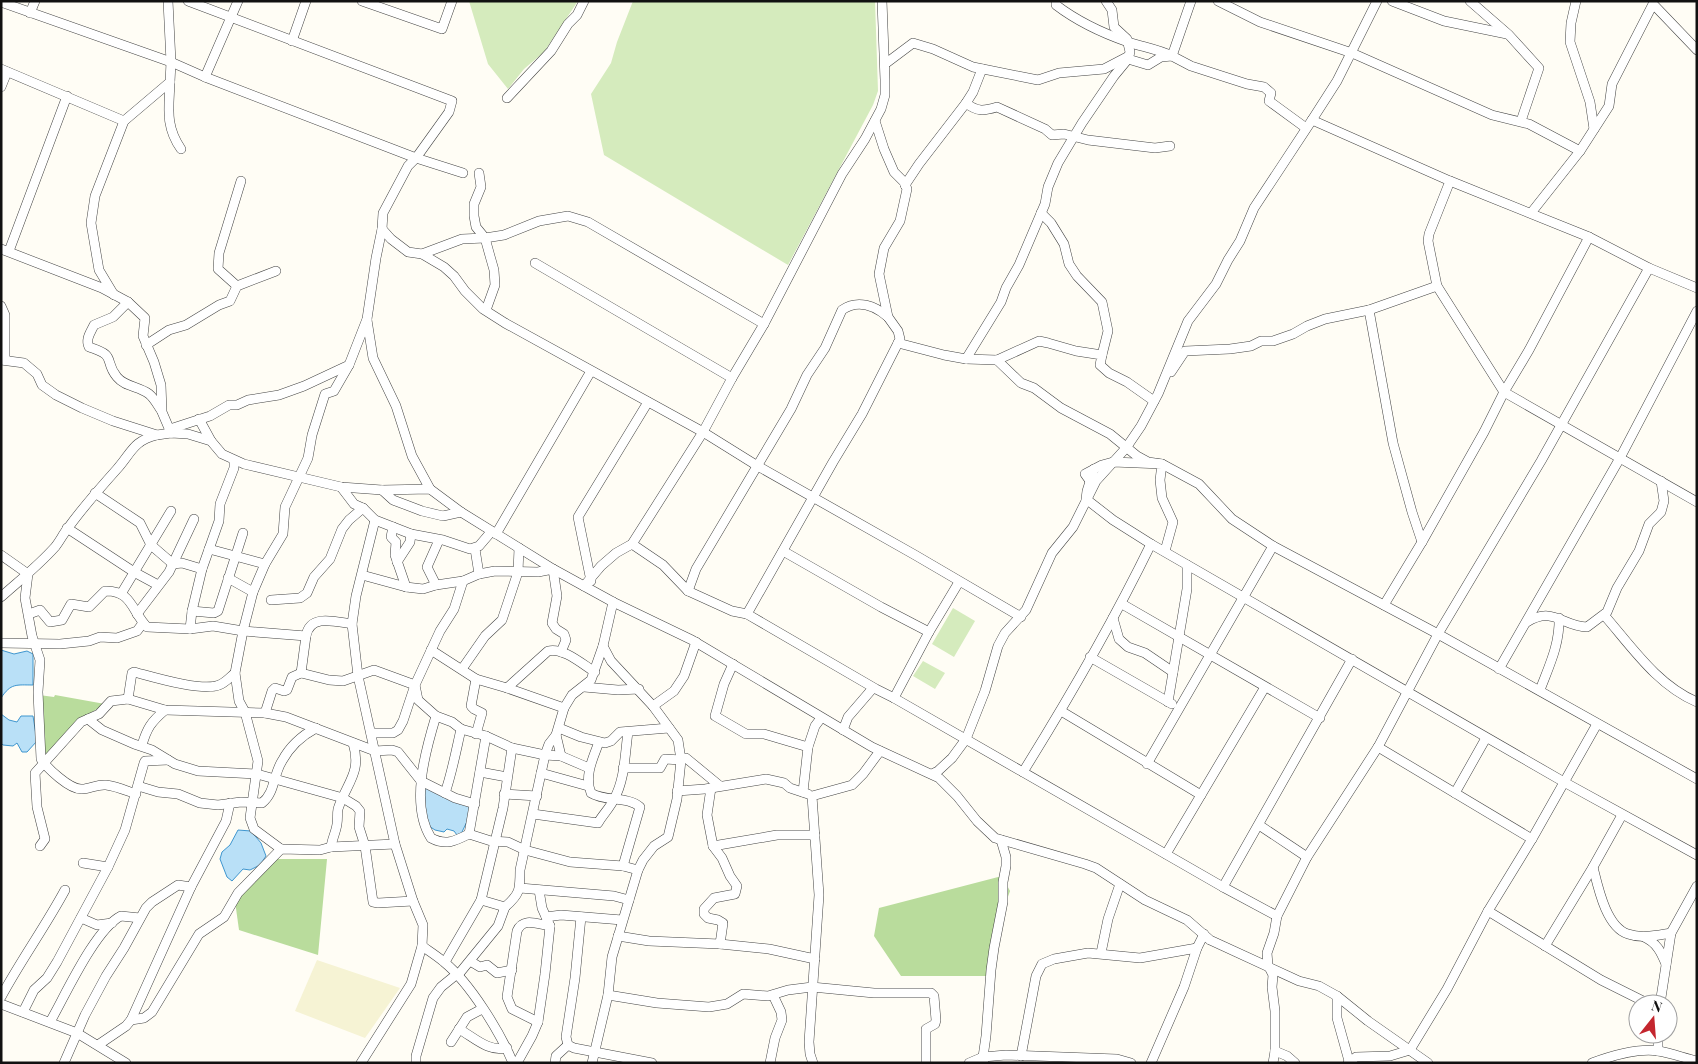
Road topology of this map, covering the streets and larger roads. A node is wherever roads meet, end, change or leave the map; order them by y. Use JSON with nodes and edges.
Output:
{"nodes":[{"id":1,"x":35,"y":1,"type":"edge"},
{"id":2,"x":168,"y":1,"type":"edge"},
{"id":3,"x":188,"y":1,"type":"edge"},
{"id":4,"x":238,"y":1,"type":"edge"},
{"id":5,"x":306,"y":1,"type":"edge"},
{"id":6,"x":452,"y":1,"type":"edge"},
{"id":7,"x":584,"y":1,"type":"edge"},
{"id":8,"x":882,"y":1,"type":"edge"},
{"id":9,"x":1056,"y":1,"type":"edge"},
{"id":10,"x":1106,"y":1,"type":"edge"},
{"id":11,"x":1191,"y":1,"type":"edge"},
{"id":12,"x":1218,"y":1,"type":"edge"},
{"id":13,"x":1378,"y":1,"type":"edge"},
{"id":14,"x":1470,"y":1,"type":"edge"},
{"id":15,"x":1576,"y":1,"type":"edge"},
{"id":16,"x":1,"y":2,"type":"edge"},
{"id":17,"x":366,"y":2,"type":"edge"},
{"id":18,"x":1397,"y":2,"type":"edge"},
{"id":19,"x":1652,"y":3,"type":"edge"},
{"id":20,"x":30,"y":13,"type":"junction"},
{"id":21,"x":231,"y":17,"type":"junction"},
{"id":22,"x":1509,"y":35,"type":"junction"},
{"id":23,"x":292,"y":41,"type":"junction"},
{"id":24,"x":1128,"y":42,"type":"junction"},
{"id":25,"x":1697,"y":50,"type":"edge"},
{"id":26,"x":1352,"y":53,"type":"junction"},
{"id":27,"x":1172,"y":56,"type":"junction"},
{"id":28,"x":1129,"y":57,"type":"junction"},
{"id":29,"x":171,"y":62,"type":"junction"},
{"id":30,"x":885,"y":64,"type":"junction"},
{"id":31,"x":982,"y":68,"type":"junction"},
{"id":32,"x":4,"y":71,"type":"edge"},
{"id":33,"x":205,"y":77,"type":"junction"},
{"id":34,"x":170,"y":82,"type":"junction"},
{"id":35,"x":1,"y":87,"type":"edge"},
{"id":36,"x":67,"y":96,"type":"junction"},
{"id":37,"x":507,"y":98,"type":"dead end"},
{"id":38,"x":966,"y":103,"type":"junction"},
{"id":39,"x":124,"y":121,"type":"junction"},
{"id":40,"x":875,"y":121,"type":"junction"},
{"id":41,"x":1520,"y":121,"type":"junction"},
{"id":42,"x":1310,"y":124,"type":"junction"},
{"id":43,"x":1594,"y":129,"type":"junction"},
{"id":44,"x":1074,"y":136,"type":"junction"},
{"id":45,"x":1170,"y":146,"type":"dead end"},
{"id":46,"x":181,"y":149,"type":"dead end"},
{"id":47,"x":1580,"y":151,"type":"junction"},
{"id":48,"x":416,"y":158,"type":"junction"},
{"id":49,"x":463,"y":173,"type":"dead end"},
{"id":50,"x":479,"y":173,"type":"dead end"},
{"id":51,"x":241,"y":181,"type":"dead end"},
{"id":52,"x":1450,"y":181,"type":"junction"},
{"id":53,"x":906,"y":185,"type":"junction"},
{"id":54,"x":1041,"y":213,"type":"junction"},
{"id":55,"x":1531,"y":213,"type":"junction"},
{"id":56,"x":382,"y":229,"type":"junction"},
{"id":57,"x":1589,"y":237,"type":"junction"},
{"id":58,"x":485,"y":238,"type":"junction"},
{"id":59,"x":5,"y":250,"type":"edge"},
{"id":60,"x":422,"y":254,"type":"junction"},
{"id":61,"x":535,"y":263,"type":"dead end"},
{"id":62,"x":1649,"y":268,"type":"junction"},
{"id":63,"x":276,"y":271,"type":"dead end"},
{"id":64,"x":237,"y":286,"type":"junction"},
{"id":65,"x":1437,"y":286,"type":"junction"},
{"id":66,"x":1697,"y":288,"type":"edge"},
{"id":67,"x":114,"y":295,"type":"junction"},
{"id":68,"x":128,"y":302,"type":"junction"},
{"id":69,"x":1,"y":306,"type":"edge"},
{"id":70,"x":486,"y":310,"type":"junction"},
{"id":71,"x":1368,"y":310,"type":"junction"},
{"id":72,"x":1697,"y":311,"type":"edge"},
{"id":73,"x":888,"y":317,"type":"junction"},
{"id":74,"x":367,"y":320,"type":"junction"},
{"id":75,"x":764,"y":324,"type":"junction"},
{"id":76,"x":898,"y":344,"type":"junction"},
{"id":77,"x":146,"y":345,"type":"junction"},
{"id":78,"x":1102,"y":355,"type":"junction"},
{"id":79,"x":966,"y":359,"type":"junction"},
{"id":80,"x":3,"y":360,"type":"edge"},
{"id":81,"x":997,"y":360,"type":"junction"},
{"id":82,"x":349,"y":365,"type":"junction"},
{"id":83,"x":591,"y":371,"type":"junction"},
{"id":84,"x":732,"y":378,"type":"junction"},
{"id":85,"x":1504,"y":392,"type":"junction"},
{"id":86,"x":1156,"y":398,"type":"junction"},
{"id":87,"x":648,"y":402,"type":"junction"},
{"id":88,"x":162,"y":412,"type":"junction"},
{"id":89,"x":199,"y":419,"type":"junction"},
{"id":90,"x":1561,"y":425,"type":"junction"},
{"id":91,"x":170,"y":431,"type":"junction"},
{"id":92,"x":704,"y":432,"type":"junction"},
{"id":93,"x":157,"y":435,"type":"junction"},
{"id":94,"x":211,"y":441,"type":"junction"},
{"id":95,"x":1126,"y":448,"type":"junction"},
{"id":96,"x":1620,"y":458,"type":"junction"},
{"id":97,"x":234,"y":461,"type":"junction"},
{"id":98,"x":1113,"y":462,"type":"junction"},
{"id":99,"x":1162,"y":464,"type":"junction"},
{"id":100,"x":756,"y":466,"type":"junction"},
{"id":101,"x":298,"y":478,"type":"junction"},
{"id":102,"x":1661,"y":481,"type":"junction"},
{"id":103,"x":341,"y":487,"type":"junction"},
{"id":104,"x":430,"y":489,"type":"junction"},
{"id":105,"x":382,"y":490,"type":"junction"},
{"id":106,"x":95,"y":493,"type":"junction"},
{"id":107,"x":814,"y":497,"type":"junction"},
{"id":108,"x":1086,"y":499,"type":"junction"},
{"id":109,"x":1697,"y":502,"type":"edge"},
{"id":110,"x":363,"y":508,"type":"junction"},
{"id":111,"x":171,"y":511,"type":"dead end"},
{"id":112,"x":461,"y":512,"type":"junction"},
{"id":113,"x":194,"y":519,"type":"dead end"},
{"id":114,"x":375,"y":520,"type":"junction"},
{"id":115,"x":393,"y":527,"type":"junction"},
{"id":116,"x":67,"y":528,"type":"junction"},
{"id":117,"x":243,"y":533,"type":"dead end"},
{"id":118,"x":494,"y":533,"type":"junction"},
{"id":119,"x":411,"y":534,"type":"junction"},
{"id":120,"x":439,"y":540,"type":"junction"},
{"id":121,"x":1422,"y":542,"type":"junction"},
{"id":122,"x":632,"y":544,"type":"junction"},
{"id":123,"x":1151,"y":544,"type":"junction"},
{"id":124,"x":151,"y":545,"type":"junction"},
{"id":125,"x":1273,"y":546,"type":"junction"},
{"id":126,"x":519,"y":548,"type":"junction"},
{"id":127,"x":209,"y":549,"type":"junction"},
{"id":128,"x":475,"y":549,"type":"junction"},
{"id":129,"x":1165,"y":550,"type":"junction"},
{"id":130,"x":783,"y":551,"type":"junction"},
{"id":131,"x":1,"y":555,"type":"edge"},
{"id":132,"x":235,"y":557,"type":"junction"},
{"id":133,"x":397,"y":562,"type":"junction"},
{"id":134,"x":173,"y":564,"type":"junction"},
{"id":135,"x":265,"y":564,"type":"junction"},
{"id":136,"x":1187,"y":565,"type":"junction"},
{"id":137,"x":202,"y":569,"type":"junction"},
{"id":138,"x":553,"y":569,"type":"junction"},
{"id":139,"x":134,"y":572,"type":"junction"},
{"id":140,"x":518,"y":572,"type":"junction"},
{"id":141,"x":28,"y":574,"type":"junction"},
{"id":142,"x":479,"y":574,"type":"junction"},
{"id":143,"x":362,"y":575,"type":"junction"},
{"id":144,"x":228,"y":578,"type":"junction"},
{"id":145,"x":463,"y":582,"type":"junction"},
{"id":146,"x":959,"y":582,"type":"junction"},
{"id":147,"x":588,"y":583,"type":"junction"},
{"id":148,"x":158,"y":585,"type":"junction"},
{"id":149,"x":436,"y":585,"type":"junction"},
{"id":150,"x":406,"y":587,"type":"junction"},
{"id":151,"x":688,"y":591,"type":"junction"},
{"id":152,"x":253,"y":592,"type":"junction"},
{"id":153,"x":121,"y":594,"type":"junction"},
{"id":154,"x":1,"y":596,"type":"edge"},
{"id":155,"x":1244,"y":598,"type":"junction"},
{"id":156,"x":271,"y":600,"type":"dead end"},
{"id":157,"x":613,"y":602,"type":"junction"},
{"id":158,"x":1122,"y":604,"type":"junction"},
{"id":159,"x":1384,"y":605,"type":"junction"},
{"id":160,"x":192,"y":611,"type":"junction"},
{"id":161,"x":29,"y":614,"type":"junction"},
{"id":162,"x":137,"y":614,"type":"junction"},
{"id":163,"x":747,"y":614,"type":"junction"},
{"id":164,"x":1604,"y":615,"type":"junction"},
{"id":165,"x":1021,"y":617,"type":"junction"},
{"id":166,"x":1113,"y":618,"type":"junction"},
{"id":167,"x":1559,"y":618,"type":"junction"},
{"id":168,"x":143,"y":623,"type":"junction"},
{"id":169,"x":352,"y":624,"type":"junction"},
{"id":170,"x":1524,"y":624,"type":"junction"},
{"id":171,"x":190,"y":629,"type":"junction"},
{"id":172,"x":243,"y":631,"type":"junction"},
{"id":173,"x":929,"y":632,"type":"junction"},
{"id":174,"x":1438,"y":634,"type":"junction"},
{"id":175,"x":306,"y":636,"type":"junction"},
{"id":176,"x":1178,"y":636,"type":"junction"},
{"id":177,"x":696,"y":642,"type":"junction"},
{"id":178,"x":1,"y":643,"type":"edge"},
{"id":179,"x":36,"y":645,"type":"junction"},
{"id":180,"x":602,"y":646,"type":"junction"},
{"id":181,"x":432,"y":650,"type":"junction"},
{"id":182,"x":561,"y":652,"type":"junction"},
{"id":183,"x":1211,"y":655,"type":"junction"},
{"id":184,"x":1090,"y":657,"type":"junction"},
{"id":185,"x":1352,"y":659,"type":"junction"},
{"id":186,"x":733,"y":664,"type":"junction"},
{"id":187,"x":462,"y":669,"type":"junction"},
{"id":188,"x":1499,"y":669,"type":"junction"},
{"id":189,"x":302,"y":672,"type":"junction"},
{"id":190,"x":594,"y":672,"type":"junction"},
{"id":191,"x":1173,"y":672,"type":"junction"},
{"id":192,"x":235,"y":673,"type":"junction"},
{"id":193,"x":358,"y":676,"type":"junction"},
{"id":194,"x":476,"y":678,"type":"junction"},
{"id":195,"x":415,"y":685,"type":"junction"},
{"id":196,"x":584,"y":687,"type":"junction"},
{"id":197,"x":1265,"y":687,"type":"junction"},
{"id":198,"x":507,"y":688,"type":"junction"},
{"id":199,"x":872,"y":688,"type":"junction"},
{"id":200,"x":638,"y":689,"type":"junction"},
{"id":201,"x":1407,"y":690,"type":"junction"},
{"id":202,"x":1540,"y":690,"type":"junction"},
{"id":203,"x":894,"y":698,"type":"junction"},
{"id":204,"x":128,"y":699,"type":"junction"},
{"id":205,"x":1168,"y":702,"type":"junction"},
{"id":206,"x":1697,"y":702,"type":"edge"},
{"id":207,"x":653,"y":706,"type":"junction"},
{"id":208,"x":564,"y":708,"type":"junction"},
{"id":209,"x":1180,"y":708,"type":"junction"},
{"id":210,"x":165,"y":710,"type":"junction"},
{"id":211,"x":1061,"y":711,"type":"junction"},
{"id":212,"x":245,"y":712,"type":"junction"},
{"id":213,"x":265,"y":713,"type":"junction"},
{"id":214,"x":436,"y":716,"type":"junction"},
{"id":215,"x":821,"y":718,"type":"junction"},
{"id":216,"x":1320,"y":718,"type":"junction"},
{"id":217,"x":88,"y":719,"type":"junction"},
{"id":218,"x":1597,"y":724,"type":"junction"},
{"id":219,"x":316,"y":728,"type":"junction"},
{"id":220,"x":669,"y":728,"type":"junction"},
{"id":221,"x":461,"y":729,"type":"junction"},
{"id":222,"x":843,"y":730,"type":"junction"},
{"id":223,"x":557,"y":732,"type":"junction"},
{"id":224,"x":628,"y":732,"type":"junction"},
{"id":225,"x":371,"y":733,"type":"junction"},
{"id":226,"x":476,"y":734,"type":"junction"},
{"id":227,"x":486,"y":736,"type":"junction"},
{"id":228,"x":1486,"y":738,"type":"junction"},
{"id":229,"x":966,"y":740,"type":"junction"},
{"id":230,"x":599,"y":742,"type":"junction"},
{"id":231,"x":353,"y":743,"type":"junction"},
{"id":232,"x":142,"y":745,"type":"junction"},
{"id":233,"x":808,"y":747,"type":"junction"},
{"id":234,"x":1378,"y":747,"type":"junction"},
{"id":235,"x":512,"y":748,"type":"junction"},
{"id":236,"x":375,"y":751,"type":"junction"},
{"id":237,"x":880,"y":751,"type":"junction"},
{"id":238,"x":545,"y":755,"type":"junction"},
{"id":239,"x":561,"y":756,"type":"junction"},
{"id":240,"x":168,"y":760,"type":"junction"},
{"id":241,"x":681,"y":760,"type":"junction"},
{"id":242,"x":44,"y":764,"type":"junction"},
{"id":243,"x":1147,"y":764,"type":"junction"},
{"id":244,"x":589,"y":768,"type":"junction"},
{"id":245,"x":623,"y":768,"type":"junction"},
{"id":246,"x":480,"y":772,"type":"junction"},
{"id":247,"x":1023,"y":772,"type":"junction"},
{"id":248,"x":541,"y":773,"type":"junction"},
{"id":249,"x":257,"y":774,"type":"junction"},
{"id":250,"x":932,"y":774,"type":"junction"},
{"id":251,"x":507,"y":777,"type":"junction"},
{"id":252,"x":274,"y":779,"type":"junction"},
{"id":253,"x":1697,"y":779,"type":"edge"},
{"id":254,"x":421,"y":781,"type":"junction"},
{"id":255,"x":1564,"y":782,"type":"junction"},
{"id":256,"x":588,"y":786,"type":"junction"},
{"id":257,"x":715,"y":787,"type":"junction"},
{"id":258,"x":137,"y":790,"type":"junction"},
{"id":259,"x":678,"y":791,"type":"junction"},
{"id":260,"x":445,"y":793,"type":"junction"},
{"id":261,"x":1455,"y":793,"type":"junction"},
{"id":262,"x":504,"y":794,"type":"junction"},
{"id":263,"x":807,"y":794,"type":"junction"},
{"id":264,"x":1201,"y":795,"type":"junction"},
{"id":265,"x":537,"y":796,"type":"junction"},
{"id":266,"x":343,"y":798,"type":"junction"},
{"id":267,"x":615,"y":799,"type":"junction"},
{"id":268,"x":230,"y":803,"type":"junction"},
{"id":269,"x":251,"y":803,"type":"junction"},
{"id":270,"x":475,"y":804,"type":"junction"},
{"id":271,"x":533,"y":814,"type":"junction"},
{"id":272,"x":1622,"y":815,"type":"junction"},
{"id":273,"x":1259,"y":825,"type":"junction"},
{"id":274,"x":469,"y":834,"type":"junction"},
{"id":275,"x":815,"y":835,"type":"junction"},
{"id":276,"x":1532,"y":838,"type":"junction"},
{"id":277,"x":496,"y":840,"type":"junction"},
{"id":278,"x":1000,"y":840,"type":"junction"},
{"id":279,"x":395,"y":844,"type":"junction"},
{"id":280,"x":40,"y":846,"type":"dead end"},
{"id":281,"x":365,"y":846,"type":"junction"},
{"id":282,"x":713,"y":846,"type":"junction"},
{"id":283,"x":331,"y":847,"type":"junction"},
{"id":284,"x":281,"y":849,"type":"junction"},
{"id":285,"x":525,"y":850,"type":"junction"},
{"id":286,"x":1166,"y":854,"type":"junction"},
{"id":287,"x":1697,"y":855,"type":"edge"},
{"id":288,"x":1307,"y":857,"type":"junction"},
{"id":289,"x":82,"y":862,"type":"dead end"},
{"id":290,"x":623,"y":866,"type":"junction"},
{"id":291,"x":108,"y":867,"type":"junction"},
{"id":292,"x":1592,"y":867,"type":"junction"},
{"id":293,"x":638,"y":870,"type":"junction"},
{"id":294,"x":1120,"y":884,"type":"junction"},
{"id":295,"x":1697,"y":886,"type":"edge"},
{"id":296,"x":1223,"y":887,"type":"junction"},
{"id":297,"x":191,"y":888,"type":"junction"},
{"id":298,"x":520,"y":888,"type":"junction"},
{"id":299,"x":65,"y":890,"type":"dead end"},
{"id":300,"x":539,"y":890,"type":"junction"},
{"id":301,"x":481,"y":900,"type":"junction"},
{"id":302,"x":629,"y":900,"type":"junction"},
{"id":303,"x":413,"y":901,"type":"junction"},
{"id":304,"x":505,"y":907,"type":"junction"},
{"id":305,"x":1488,"y":911,"type":"junction"},
{"id":306,"x":1276,"y":916,"type":"junction"},
{"id":307,"x":581,"y":917,"type":"junction"},
{"id":308,"x":81,"y":918,"type":"junction"},
{"id":309,"x":140,"y":918,"type":"junction"},
{"id":310,"x":622,"y":920,"type":"junction"},
{"id":311,"x":548,"y":922,"type":"junction"},
{"id":312,"x":112,"y":923,"type":"junction"},
{"id":313,"x":1672,"y":933,"type":"junction"},
{"id":314,"x":1204,"y":934,"type":"junction"},
{"id":315,"x":618,"y":936,"type":"junction"},
{"id":316,"x":1644,"y":936,"type":"junction"},
{"id":317,"x":720,"y":944,"type":"junction"},
{"id":318,"x":422,"y":946,"type":"junction"},
{"id":319,"x":1545,"y":946,"type":"junction"},
{"id":320,"x":1197,"y":948,"type":"junction"},
{"id":321,"x":1101,"y":953,"type":"junction"},
{"id":322,"x":815,"y":959,"type":"junction"},
{"id":323,"x":470,"y":961,"type":"junction"},
{"id":324,"x":445,"y":962,"type":"junction"},
{"id":325,"x":1268,"y":965,"type":"junction"},
{"id":326,"x":1666,"y":965,"type":"junction"},
{"id":327,"x":512,"y":970,"type":"junction"},
{"id":328,"x":457,"y":975,"type":"junction"},
{"id":329,"x":812,"y":987,"type":"junction"},
{"id":330,"x":1629,"y":994,"type":"edge"},
{"id":331,"x":1662,"y":994,"type":"edge"},
{"id":332,"x":608,"y":995,"type":"junction"},
{"id":333,"x":773,"y":995,"type":"junction"},
{"id":334,"x":1337,"y":996,"type":"junction"},
{"id":335,"x":1,"y":997,"type":"edge"},
{"id":336,"x":1,"y":1004,"type":"edge"},
{"id":337,"x":482,"y":1009,"type":"junction"},
{"id":338,"x":23,"y":1012,"type":"junction"},
{"id":339,"x":132,"y":1020,"type":"junction"},
{"id":340,"x":50,"y":1022,"type":"junction"},
{"id":341,"x":538,"y":1022,"type":"junction"},
{"id":342,"x":459,"y":1029,"type":"junction"},
{"id":343,"x":77,"y":1033,"type":"junction"},
{"id":344,"x":452,"y":1042,"type":"dead end"},
{"id":345,"x":568,"y":1044,"type":"junction"},
{"id":346,"x":1658,"y":1044,"type":"edge"},
{"id":347,"x":98,"y":1045,"type":"junction"},
{"id":348,"x":507,"y":1048,"type":"junction"},
{"id":349,"x":1410,"y":1050,"type":"junction"},
{"id":350,"x":595,"y":1051,"type":"junction"},
{"id":351,"x":1275,"y":1051,"type":"junction"},
{"id":352,"x":1658,"y":1051,"type":"junction"},
{"id":353,"x":1021,"y":1056,"type":"junction"},
{"id":354,"x":1006,"y":1059,"type":"edge"},
{"id":355,"x":983,"y":1060,"type":"edge"},
{"id":356,"x":1366,"y":1060,"type":"edge"},
{"id":357,"x":1697,"y":1061,"type":"edge"},
{"id":358,"x":1349,"y":1062,"type":"edge"},
{"id":359,"x":1426,"y":1062,"type":"edge"},
{"id":360,"x":64,"y":1063,"type":"edge"},
{"id":361,"x":126,"y":1063,"type":"edge"},
{"id":362,"x":361,"y":1063,"type":"edge"},
{"id":363,"x":416,"y":1063,"type":"edge"},
{"id":364,"x":514,"y":1063,"type":"edge"},
{"id":365,"x":517,"y":1063,"type":"edge"},
{"id":366,"x":555,"y":1063,"type":"edge"},
{"id":367,"x":592,"y":1063,"type":"edge"},
{"id":368,"x":652,"y":1063,"type":"edge"},
{"id":369,"x":770,"y":1063,"type":"edge"},
{"id":370,"x":813,"y":1063,"type":"edge"},
{"id":371,"x":926,"y":1063,"type":"edge"},
{"id":372,"x":969,"y":1063,"type":"edge"},
{"id":373,"x":1131,"y":1063,"type":"edge"},
{"id":374,"x":1151,"y":1063,"type":"edge"},
{"id":375,"x":1273,"y":1063,"type":"edge"},
{"id":376,"x":1295,"y":1063,"type":"edge"},
{"id":377,"x":1592,"y":1063,"type":"edge"}],
"edges":[{"from":1,"to":20,"type":"street"},
{"from":2,"to":29,"type":"street"},
{"from":3,"to":21,"type":"street"},
{"from":4,"to":21,"type":"street"},
{"from":5,"to":23,"type":"street"},
{"from":6,"to":17,"type":"street"},
{"from":7,"to":37,"type":"street"},
{"from":8,"to":30,"type":"street"},
{"from":9,"to":24,"type":"street"},
{"from":10,"to":24,"type":"street"},
{"from":11,"to":27,"type":"street"},
{"from":12,"to":26,"type":"street"},
{"from":13,"to":26,"type":"street"},
{"from":14,"to":22,"type":"street"},
{"from":15,"to":43,"type":"street"},
{"from":16,"to":20,"type":"street"},
{"from":18,"to":22,"type":"street"},
{"from":19,"to":25,"type":"street"},
{"from":19,"to":43,"type":"street"},
{"from":20,"to":29,"type":"street"},
{"from":21,"to":23,"type":"street"},
{"from":21,"to":33,"type":"street"},
{"from":22,"to":41,"type":"street"},
{"from":23,"to":48,"type":"street"},
{"from":24,"to":27,"type":"street"},
{"from":24,"to":28,"type":"street"},
{"from":26,"to":41,"type":"street"},
{"from":26,"to":42,"type":"street"},
{"from":27,"to":28,"type":"street"},
{"from":27,"to":42,"type":"street"},
{"from":28,"to":31,"type":"street"},
{"from":28,"to":44,"type":"street"},
{"from":29,"to":33,"type":"street"},
{"from":29,"to":34,"type":"street"},
{"from":30,"to":31,"type":"street"},
{"from":30,"to":40,"type":"street"},
{"from":31,"to":38,"type":"street"},
{"from":32,"to":35,"type":"street"},
{"from":32,"to":36,"type":"street"},
{"from":33,"to":48,"type":"street"},
{"from":34,"to":39,"type":"street"},
{"from":34,"to":46,"type":"street"},
{"from":36,"to":39,"type":"street"},
{"from":36,"to":59,"type":"street"},
{"from":38,"to":44,"type":"street"},
{"from":38,"to":53,"type":"street"},
{"from":39,"to":67,"type":"street"},
{"from":40,"to":53,"type":"street"},
{"from":40,"to":75,"type":"street"},
{"from":41,"to":47,"type":"street"},
{"from":42,"to":52,"type":"street"},
{"from":42,"to":86,"type":"street"},
{"from":43,"to":47,"type":"street"},
{"from":44,"to":45,"type":"street"},
{"from":44,"to":54,"type":"street"},
{"from":47,"to":55,"type":"street"},
{"from":48,"to":49,"type":"street"},
{"from":48,"to":56,"type":"street"},
{"from":50,"to":58,"type":"street"},
{"from":51,"to":64,"type":"street"},
{"from":52,"to":55,"type":"street"},
{"from":52,"to":65,"type":"street"},
{"from":53,"to":73,"type":"street"},
{"from":54,"to":78,"type":"street"},
{"from":54,"to":79,"type":"street"},
{"from":55,"to":57,"type":"street"},
{"from":56,"to":60,"type":"street"},
{"from":56,"to":74,"type":"street"},
{"from":57,"to":62,"type":"street"},
{"from":57,"to":85,"type":"street"},
{"from":58,"to":60,"type":"street"},
{"from":58,"to":70,"type":"street"},
{"from":58,"to":75,"type":"street"},
{"from":59,"to":67,"type":"street"},
{"from":60,"to":70,"type":"street"},
{"from":61,"to":84,"type":"street"},
{"from":62,"to":66,"type":"street"},
{"from":62,"to":90,"type":"street"},
{"from":63,"to":64,"type":"street"},
{"from":64,"to":77,"type":"street"},
{"from":65,"to":71,"type":"street"},
{"from":65,"to":85,"type":"street"},
{"from":67,"to":68,"type":"street"},
{"from":68,"to":77,"type":"street"},
{"from":68,"to":88,"type":"street"},
{"from":69,"to":80,"type":"street"},
{"from":70,"to":83,"type":"street"},
{"from":71,"to":86,"type":"street"},
{"from":71,"to":121,"type":"street"},
{"from":72,"to":96,"type":"street"},
{"from":73,"to":76,"type":"street"},
{"from":73,"to":100,"type":"street"},
{"from":74,"to":82,"type":"street"},
{"from":74,"to":104,"type":"street"},
{"from":75,"to":84,"type":"street"},
{"from":76,"to":79,"type":"street"},
{"from":76,"to":107,"type":"street"},
{"from":77,"to":88,"type":"street"},
{"from":78,"to":81,"type":"street"},
{"from":78,"to":86,"type":"street"},
{"from":79,"to":81,"type":"street"},
{"from":80,"to":93,"type":"street"},
{"from":81,"to":95,"type":"street"},
{"from":82,"to":89,"type":"street"},
{"from":82,"to":101,"type":"street"},
{"from":83,"to":87,"type":"street"},
{"from":83,"to":118,"type":"street"},
{"from":84,"to":92,"type":"street"},
{"from":85,"to":90,"type":"street"},
{"from":85,"to":121,"type":"street"},
{"from":86,"to":95,"type":"street"},
{"from":87,"to":92,"type":"street"},
{"from":87,"to":147,"type":"street"},
{"from":88,"to":91,"type":"street"},
{"from":89,"to":91,"type":"street"},
{"from":89,"to":94,"type":"street"},
{"from":90,"to":96,"type":"street"},
{"from":90,"to":174,"type":"street"},
{"from":91,"to":93,"type":"street"},
{"from":91,"to":94,"type":"street"},
{"from":92,"to":100,"type":"street"},
{"from":92,"to":122,"type":"street"},
{"from":93,"to":106,"type":"street"},
{"from":94,"to":97,"type":"street"},
{"from":95,"to":98,"type":"street"},
{"from":95,"to":99,"type":"street"},
{"from":96,"to":102,"type":"street"},
{"from":96,"to":170,"type":"street"},
{"from":97,"to":101,"type":"street"},
{"from":97,"to":127,"type":"street"},
{"from":98,"to":99,"type":"street"},
{"from":98,"to":108,"type":"street"},
{"from":98,"to":108,"type":"street"},
{"from":99,"to":125,"type":"street"},
{"from":99,"to":129,"type":"street"},
{"from":100,"to":107,"type":"street"},
{"from":100,"to":151,"type":"street"},
{"from":101,"to":103,"type":"street"},
{"from":101,"to":135,"type":"street"},
{"from":102,"to":109,"type":"street"},
{"from":102,"to":164,"type":"street"},
{"from":103,"to":105,"type":"street"},
{"from":103,"to":110,"type":"street"},
{"from":104,"to":105,"type":"street"},
{"from":104,"to":112,"type":"street"},
{"from":105,"to":112,"type":"street"},
{"from":106,"to":116,"type":"street"},
{"from":106,"to":124,"type":"street"},
{"from":107,"to":130,"type":"street"},
{"from":107,"to":146,"type":"street"},
{"from":108,"to":123,"type":"street"},
{"from":108,"to":165,"type":"street"},
{"from":110,"to":114,"type":"street"},
{"from":110,"to":156,"type":"street"},
{"from":111,"to":124,"type":"street"},
{"from":112,"to":118,"type":"street"},
{"from":113,"to":134,"type":"street"},
{"from":114,"to":115,"type":"street"},
{"from":114,"to":143,"type":"street"},
{"from":115,"to":119,"type":"street"},
{"from":115,"to":133,"type":"street"},
{"from":116,"to":139,"type":"street"},
{"from":116,"to":141,"type":"street"},
{"from":117,"to":132,"type":"street"},
{"from":118,"to":126,"type":"street"},
{"from":118,"to":128,"type":"street"},
{"from":119,"to":120,"type":"street"},
{"from":119,"to":133,"type":"street"},
{"from":120,"to":128,"type":"street"},
{"from":120,"to":149,"type":"street"},
{"from":121,"to":159,"type":"street"},
{"from":122,"to":147,"type":"street"},
{"from":122,"to":151,"type":"street"},
{"from":123,"to":129,"type":"street"},
{"from":123,"to":158,"type":"street"},
{"from":124,"to":134,"type":"street"},
{"from":124,"to":139,"type":"street"},
{"from":125,"to":155,"type":"street"},
{"from":125,"to":159,"type":"street"},
{"from":126,"to":138,"type":"street"},
{"from":126,"to":140,"type":"street"},
{"from":127,"to":132,"type":"street"},
{"from":127,"to":137,"type":"street"},
{"from":128,"to":142,"type":"street"},
{"from":129,"to":136,"type":"street"},
{"from":130,"to":163,"type":"street"},
{"from":130,"to":173,"type":"street"},
{"from":131,"to":141,"type":"street"},
{"from":132,"to":135,"type":"street"},
{"from":132,"to":144,"type":"street"},
{"from":133,"to":150,"type":"street"},
{"from":134,"to":137,"type":"street"},
{"from":134,"to":148,"type":"street"},
{"from":135,"to":152,"type":"street"},
{"from":136,"to":155,"type":"street"},
{"from":136,"to":176,"type":"street"},
{"from":137,"to":160,"type":"street"},
{"from":138,"to":140,"type":"street"},
{"from":138,"to":147,"type":"street"},
{"from":138,"to":182,"type":"street"},
{"from":139,"to":148,"type":"street"},
{"from":139,"to":153,"type":"street"},
{"from":140,"to":142,"type":"street"},
{"from":140,"to":187,"type":"street"},
{"from":141,"to":154,"type":"street"},
{"from":141,"to":161,"type":"street"},
{"from":142,"to":145,"type":"street"},
{"from":143,"to":150,"type":"street"},
{"from":143,"to":169,"type":"street"},
{"from":144,"to":152,"type":"street"},
{"from":144,"to":160,"type":"street"},
{"from":145,"to":149,"type":"street"},
{"from":145,"to":181,"type":"street"},
{"from":146,"to":165,"type":"street"},
{"from":146,"to":173,"type":"street"},
{"from":147,"to":157,"type":"street"},
{"from":148,"to":162,"type":"street"},
{"from":149,"to":150,"type":"street"},
{"from":151,"to":163,"type":"street"},
{"from":152,"to":172,"type":"street"},
{"from":153,"to":161,"type":"street"},
{"from":153,"to":162,"type":"street"},
{"from":155,"to":183,"type":"street"},
{"from":155,"to":185,"type":"street"},
{"from":157,"to":177,"type":"street"},
{"from":157,"to":180,"type":"street"},
{"from":158,"to":166,"type":"street"},
{"from":158,"to":176,"type":"street"},
{"from":159,"to":174,"type":"street"},
{"from":160,"to":171,"type":"street"},
{"from":161,"to":179,"type":"street"},
{"from":162,"to":168,"type":"street"},
{"from":163,"to":199,"type":"street"},
{"from":164,"to":167,"type":"street"},
{"from":164,"to":206,"type":"street"},
{"from":165,"to":229,"type":"street"},
{"from":166,"to":184,"type":"street"},
{"from":166,"to":191,"type":"street"},
{"from":167,"to":170,"type":"street"},
{"from":167,"to":202,"type":"street"},
{"from":168,"to":171,"type":"street"},
{"from":168,"to":179,"type":"street"},
{"from":169,"to":175,"type":"street"},
{"from":169,"to":193,"type":"street"},
{"from":170,"to":188,"type":"street"},
{"from":171,"to":172,"type":"street"},
{"from":172,"to":175,"type":"street"},
{"from":172,"to":192,"type":"street"},
{"from":173,"to":203,"type":"street"},
{"from":174,"to":188,"type":"street"},
{"from":174,"to":201,"type":"street"},
{"from":175,"to":189,"type":"street"},
{"from":176,"to":183,"type":"street"},
{"from":176,"to":191,"type":"street"},
{"from":177,"to":186,"type":"street"},
{"from":177,"to":207,"type":"street"},
{"from":178,"to":179,"type":"street"},
{"from":179,"to":242,"type":"street"},
{"from":180,"to":190,"type":"street"},
{"from":180,"to":200,"type":"street"},
{"from":181,"to":187,"type":"street"},
{"from":181,"to":195,"type":"street"},
{"from":182,"to":190,"type":"street"},
{"from":182,"to":198,"type":"street"},
{"from":183,"to":197,"type":"street"},
{"from":183,"to":209,"type":"street"},
{"from":184,"to":205,"type":"street"},
{"from":184,"to":211,"type":"street"},
{"from":185,"to":201,"type":"street"},
{"from":185,"to":216,"type":"street"},
{"from":186,"to":215,"type":"street"},
{"from":186,"to":233,"type":"street"},
{"from":187,"to":194,"type":"street"},
{"from":188,"to":202,"type":"street"},
{"from":189,"to":193,"type":"street"},
{"from":189,"to":213,"type":"street"},
{"from":190,"to":196,"type":"street"},
{"from":191,"to":205,"type":"street"},
{"from":192,"to":204,"type":"street"},
{"from":192,"to":212,"type":"street"},
{"from":193,"to":195,"type":"street"},
{"from":193,"to":225,"type":"street"},
{"from":194,"to":198,"type":"street"},
{"from":194,"to":226,"type":"street"},
{"from":195,"to":214,"type":"street"},
{"from":195,"to":225,"type":"street"},
{"from":196,"to":200,"type":"street"},
{"from":196,"to":208,"type":"street"},
{"from":197,"to":216,"type":"street"},
{"from":197,"to":264,"type":"street"},
{"from":198,"to":208,"type":"street"},
{"from":199,"to":203,"type":"street"},
{"from":199,"to":222,"type":"street"},
{"from":200,"to":207,"type":"street"},
{"from":201,"to":228,"type":"street"},
{"from":201,"to":234,"type":"street"},
{"from":202,"to":218,"type":"street"},
{"from":203,"to":229,"type":"street"},
{"from":204,"to":210,"type":"street"},
{"from":204,"to":217,"type":"street"},
{"from":205,"to":209,"type":"street"},
{"from":207,"to":220,"type":"street"},
{"from":208,"to":223,"type":"street"},
{"from":209,"to":243,"type":"street"},
{"from":210,"to":212,"type":"street"},
{"from":210,"to":232,"type":"street"},
{"from":211,"to":243,"type":"street"},
{"from":211,"to":247,"type":"street"},
{"from":212,"to":213,"type":"street"},
{"from":212,"to":249,"type":"street"},
{"from":213,"to":219,"type":"street"},
{"from":214,"to":221,"type":"street"},
{"from":214,"to":254,"type":"street"},
{"from":215,"to":222,"type":"street"},
{"from":215,"to":233,"type":"street"},
{"from":216,"to":273,"type":"street"},
{"from":217,"to":232,"type":"street"},
{"from":217,"to":242,"type":"street"},
{"from":218,"to":253,"type":"street"},
{"from":218,"to":255,"type":"street"},
{"from":219,"to":231,"type":"street"},
{"from":219,"to":252,"type":"street"},
{"from":220,"to":224,"type":"street"},
{"from":220,"to":241,"type":"street"},
{"from":221,"to":226,"type":"street"},
{"from":221,"to":260,"type":"street"},
{"from":222,"to":237,"type":"street"},
{"from":223,"to":230,"type":"street"},
{"from":223,"to":238,"type":"street"},
{"from":223,"to":239,"type":"street"},
{"from":224,"to":230,"type":"street"},
{"from":224,"to":245,"type":"street"},
{"from":225,"to":236,"type":"street"},
{"from":226,"to":227,"type":"street"},
{"from":227,"to":235,"type":"street"},
{"from":227,"to":246,"type":"street"},
{"from":228,"to":255,"type":"street"},
{"from":228,"to":261,"type":"street"},
{"from":229,"to":247,"type":"street"},
{"from":229,"to":250,"type":"street"},
{"from":230,"to":244,"type":"street"},
{"from":231,"to":236,"type":"street"},
{"from":231,"to":266,"type":"street"},
{"from":232,"to":240,"type":"street"},
{"from":233,"to":263,"type":"street"},
{"from":234,"to":261,"type":"street"},
{"from":234,"to":288,"type":"street"},
{"from":235,"to":238,"type":"street"},
{"from":235,"to":251,"type":"street"},
{"from":236,"to":254,"type":"street"},
{"from":236,"to":279,"type":"street"},
{"from":237,"to":250,"type":"street"},
{"from":237,"to":263,"type":"street"},
{"from":238,"to":239,"type":"street"},
{"from":238,"to":248,"type":"street"},
{"from":239,"to":244,"type":"street"},
{"from":240,"to":249,"type":"street"},
{"from":240,"to":258,"type":"street"},
{"from":241,"to":245,"type":"street"},
{"from":241,"to":257,"type":"street"},
{"from":241,"to":259,"type":"street"},
{"from":242,"to":258,"type":"street"},
{"from":242,"to":280,"type":"street"},
{"from":243,"to":264,"type":"street"},
{"from":244,"to":256,"type":"street"},
{"from":245,"to":267,"type":"street"},
{"from":246,"to":251,"type":"street"},
{"from":246,"to":270,"type":"street"},
{"from":247,"to":286,"type":"street"},
{"from":248,"to":256,"type":"street"},
{"from":248,"to":265,"type":"street"},
{"from":249,"to":252,"type":"street"},
{"from":249,"to":269,"type":"street"},
{"from":250,"to":278,"type":"street"},
{"from":251,"to":262,"type":"street"},
{"from":252,"to":266,"type":"street"},
{"from":252,"to":269,"type":"street"},
{"from":254,"to":260,"type":"street"},
{"from":254,"to":274,"type":"street"},
{"from":255,"to":272,"type":"street"},
{"from":255,"to":276,"type":"street"},
{"from":256,"to":267,"type":"street"},
{"from":257,"to":259,"type":"street"},
{"from":257,"to":263,"type":"street"},
{"from":257,"to":282,"type":"street"},
{"from":258,"to":268,"type":"street"},
{"from":258,"to":291,"type":"street"},
{"from":259,"to":293,"type":"street"},
{"from":260,"to":270,"type":"street"},
{"from":261,"to":276,"type":"street"},
{"from":262,"to":265,"type":"street"},
{"from":262,"to":277,"type":"street"},
{"from":263,"to":275,"type":"street"},
{"from":264,"to":286,"type":"street"},
{"from":265,"to":271,"type":"street"},
{"from":266,"to":281,"type":"street"},
{"from":266,"to":283,"type":"street"},
{"from":267,"to":271,"type":"street"},
{"from":267,"to":290,"type":"street"},
{"from":268,"to":269,"type":"street"},
{"from":268,"to":297,"type":"street"},
{"from":269,"to":284,"type":"street"},
{"from":270,"to":274,"type":"street"},
{"from":271,"to":285,"type":"street"},
{"from":272,"to":287,"type":"street"},
{"from":272,"to":292,"type":"street"},
{"from":273,"to":288,"type":"street"},
{"from":273,"to":296,"type":"street"},
{"from":274,"to":277,"type":"street"},
{"from":275,"to":282,"type":"street"},
{"from":275,"to":322,"type":"street"},
{"from":276,"to":305,"type":"street"},
{"from":277,"to":285,"type":"street"},
{"from":277,"to":301,"type":"street"},
{"from":278,"to":294,"type":"street"},
{"from":278,"to":355,"type":"street"},
{"from":279,"to":281,"type":"street"},
{"from":279,"to":303,"type":"street"},
{"from":281,"to":283,"type":"street"},
{"from":281,"to":303,"type":"street"},
{"from":282,"to":317,"type":"street"},
{"from":283,"to":284,"type":"street"},
{"from":284,"to":339,"type":"street"},
{"from":285,"to":290,"type":"street"},
{"from":285,"to":298,"type":"street"},
{"from":286,"to":296,"type":"street"},
{"from":288,"to":306,"type":"street"},
{"from":289,"to":291,"type":"street"},
{"from":290,"to":293,"type":"street"},
{"from":291,"to":308,"type":"street"},
{"from":292,"to":316,"type":"street"},
{"from":292,"to":319,"type":"street"},
{"from":293,"to":302,"type":"street"},
{"from":294,"to":314,"type":"street"},
{"from":294,"to":321,"type":"street"},
{"from":295,"to":313,"type":"street"},
{"from":296,"to":306,"type":"street"},
{"from":297,"to":309,"type":"street"},
{"from":297,"to":339,"type":"street"},
{"from":298,"to":300,"type":"street"},
{"from":298,"to":304,"type":"street"},
{"from":299,"to":335,"type":"street"},
{"from":300,"to":302,"type":"street"},
{"from":300,"to":311,"type":"street"},
{"from":301,"to":304,"type":"street"},
{"from":301,"to":324,"type":"street"},
{"from":302,"to":310,"type":"street"},
{"from":303,"to":318,"type":"street"},
{"from":304,"to":323,"type":"street"},
{"from":305,"to":319,"type":"street"},
{"from":305,"to":349,"type":"street"},
{"from":306,"to":325,"type":"street"},
{"from":307,"to":310,"type":"street"},
{"from":307,"to":311,"type":"street"},
{"from":307,"to":345,"type":"street"},
{"from":308,"to":312,"type":"street"},
{"from":308,"to":338,"type":"street"},
{"from":309,"to":312,"type":"street"},
{"from":309,"to":343,"type":"street"},
{"from":310,"to":315,"type":"street"},
{"from":311,"to":327,"type":"street"},
{"from":311,"to":341,"type":"street"},
{"from":312,"to":340,"type":"street"},
{"from":313,"to":316,"type":"street"},
{"from":313,"to":326,"type":"street"},
{"from":314,"to":320,"type":"street"},
{"from":314,"to":325,"type":"street"},
{"from":315,"to":317,"type":"street"},
{"from":315,"to":332,"type":"street"},
{"from":316,"to":326,"type":"street"},
{"from":317,"to":322,"type":"street"},
{"from":318,"to":324,"type":"street"},
{"from":318,"to":362,"type":"street"},
{"from":319,"to":330,"type":"street"},
{"from":320,"to":321,"type":"street"},
{"from":320,"to":374,"type":"street"},
{"from":321,"to":353,"type":"street"},
{"from":322,"to":329,"type":"street"},
{"from":323,"to":327,"type":"street"},
{"from":323,"to":328,"type":"street"},
{"from":324,"to":328,"type":"street"},
{"from":325,"to":334,"type":"street"},
{"from":325,"to":351,"type":"street"},
{"from":326,"to":331,"type":"street"},
{"from":327,"to":341,"type":"street"},
{"from":328,"to":337,"type":"street"},
{"from":328,"to":363,"type":"street"},
{"from":329,"to":333,"type":"street"},
{"from":329,"to":370,"type":"street"},
{"from":329,"to":371,"type":"street"},
{"from":332,"to":333,"type":"street"},
{"from":332,"to":350,"type":"street"},
{"from":333,"to":369,"type":"street"},
{"from":334,"to":349,"type":"street"},
{"from":334,"to":358,"type":"street"},
{"from":336,"to":338,"type":"street"},
{"from":337,"to":342,"type":"street"},
{"from":337,"to":348,"type":"street"},
{"from":338,"to":340,"type":"street"},
{"from":339,"to":347,"type":"street"},
{"from":340,"to":343,"type":"street"},
{"from":341,"to":365,"type":"street"},
{"from":342,"to":344,"type":"street"},
{"from":342,"to":348,"type":"street"},
{"from":343,"to":347,"type":"street"},
{"from":343,"to":360,"type":"street"},
{"from":345,"to":350,"type":"street"},
{"from":345,"to":366,"type":"street"},
{"from":346,"to":352,"type":"street"},
{"from":347,"to":361,"type":"street"},
{"from":348,"to":364,"type":"street"},
{"from":349,"to":356,"type":"street"},
{"from":349,"to":359,"type":"street"},
{"from":350,"to":367,"type":"street"},
{"from":350,"to":368,"type":"street"},
{"from":351,"to":375,"type":"street"},
{"from":351,"to":376,"type":"street"},
{"from":352,"to":357,"type":"street"},
{"from":352,"to":377,"type":"street"},
{"from":353,"to":354,"type":"street"},
{"from":353,"to":373,"type":"street"},
{"from":354,"to":355,"type":"street"},
{"from":355,"to":372,"type":"street"},
{"from":356,"to":358,"type":"street"}]}
